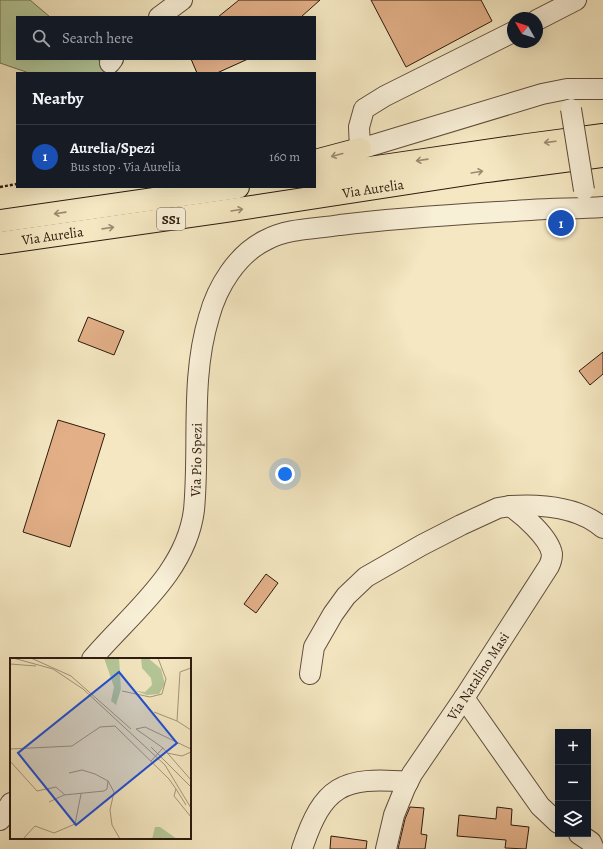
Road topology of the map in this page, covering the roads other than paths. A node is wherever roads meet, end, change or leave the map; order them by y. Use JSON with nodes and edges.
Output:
{"nodes":[{"id":1,"x":182,"y":0,"type":"edge"},
{"id":2,"x":576,"y":0,"type":"edge"},
{"id":3,"x":160,"y":16,"type":"edge"},
{"id":4,"x":543,"y":17,"type":"edge"},
{"id":5,"x":507,"y":35,"type":"edge"},
{"id":6,"x":567,"y":89,"type":"junction"},
{"id":7,"x":603,"y":89,"type":"edge"},
{"id":8,"x":603,"y":135,"type":"edge"},
{"id":9,"x":360,"y":149,"type":"junction"},
{"id":10,"x":603,"y":156,"type":"edge"},
{"id":11,"x":316,"y":161,"type":"edge"},
{"id":12,"x":316,"y":176,"type":"edge"},
{"id":13,"x":206,"y":188,"type":"edge"},
{"id":14,"x":231,"y":188,"type":"edge"},
{"id":15,"x":168,"y":197,"type":"junction"},
{"id":16,"x":592,"y":202,"type":"edge"},
{"id":17,"x":0,"y":221,"type":"edge"},
{"id":18,"x":0,"y":243,"type":"edge"},
{"id":19,"x":510,"y":506,"type":"junction"},
{"id":20,"x":603,"y":528,"type":"edge"},
{"id":21,"x":93,"y":658,"type":"edge"},
{"id":22,"x":310,"y":674,"type":"dead end"},
{"id":23,"x":464,"y":698,"type":"junction"},
{"id":24,"x":408,"y":782,"type":"junction"},
{"id":25,"x":10,"y":805,"type":"edge"},
{"id":26,"x":0,"y":820,"type":"edge"},
{"id":27,"x":555,"y":820,"type":"edge"},
{"id":28,"x":584,"y":837,"type":"edge"},
{"id":29,"x":302,"y":849,"type":"edge"},
{"id":30,"x":386,"y":849,"type":"edge"},
{"id":31,"x":594,"y":849,"type":"edge"}],
"edges":[{"from":1,"to":3,"type":"street"},
{"from":2,"to":4,"type":"street"},
{"from":5,"to":9,"type":"street"},
{"from":6,"to":7,"type":"street"},
{"from":6,"to":9,"type":"street"},
{"from":6,"to":16,"type":"street","bridge":true},
{"from":8,"to":12,"type":"highway","name":"Via Aurelia","one_way":true},
{"from":9,"to":11,"type":"highway","one_way":true},
{"from":18,"to":10,"type":"highway","name":"Via Aurelia","number":"SS1","one_way":true},
{"from":13,"to":15,"type":"highway"},
{"from":14,"to":15,"type":"highway","name":"Via Aurelia","number":"SS1"},
{"from":15,"to":17,"type":"highway","name":"Via Aurelia","number":"SS1","one_way":true},
{"from":16,"to":21,"type":"street","name":"Via Pio Spezi"},
{"from":19,"to":20,"type":"street"},
{"from":19,"to":22,"type":"street"},
{"from":19,"to":23,"type":"street","name":"Via Natalino Masi"},
{"from":23,"to":24,"type":"street","name":"Via Natalino Masi"},
{"from":23,"to":27,"type":"street"},
{"from":24,"to":29,"type":"street"},
{"from":24,"to":30,"type":"street","name":"Via Natalino Masi"},
{"from":25,"to":26,"type":"street"},
{"from":28,"to":31,"type":"street"}]}
